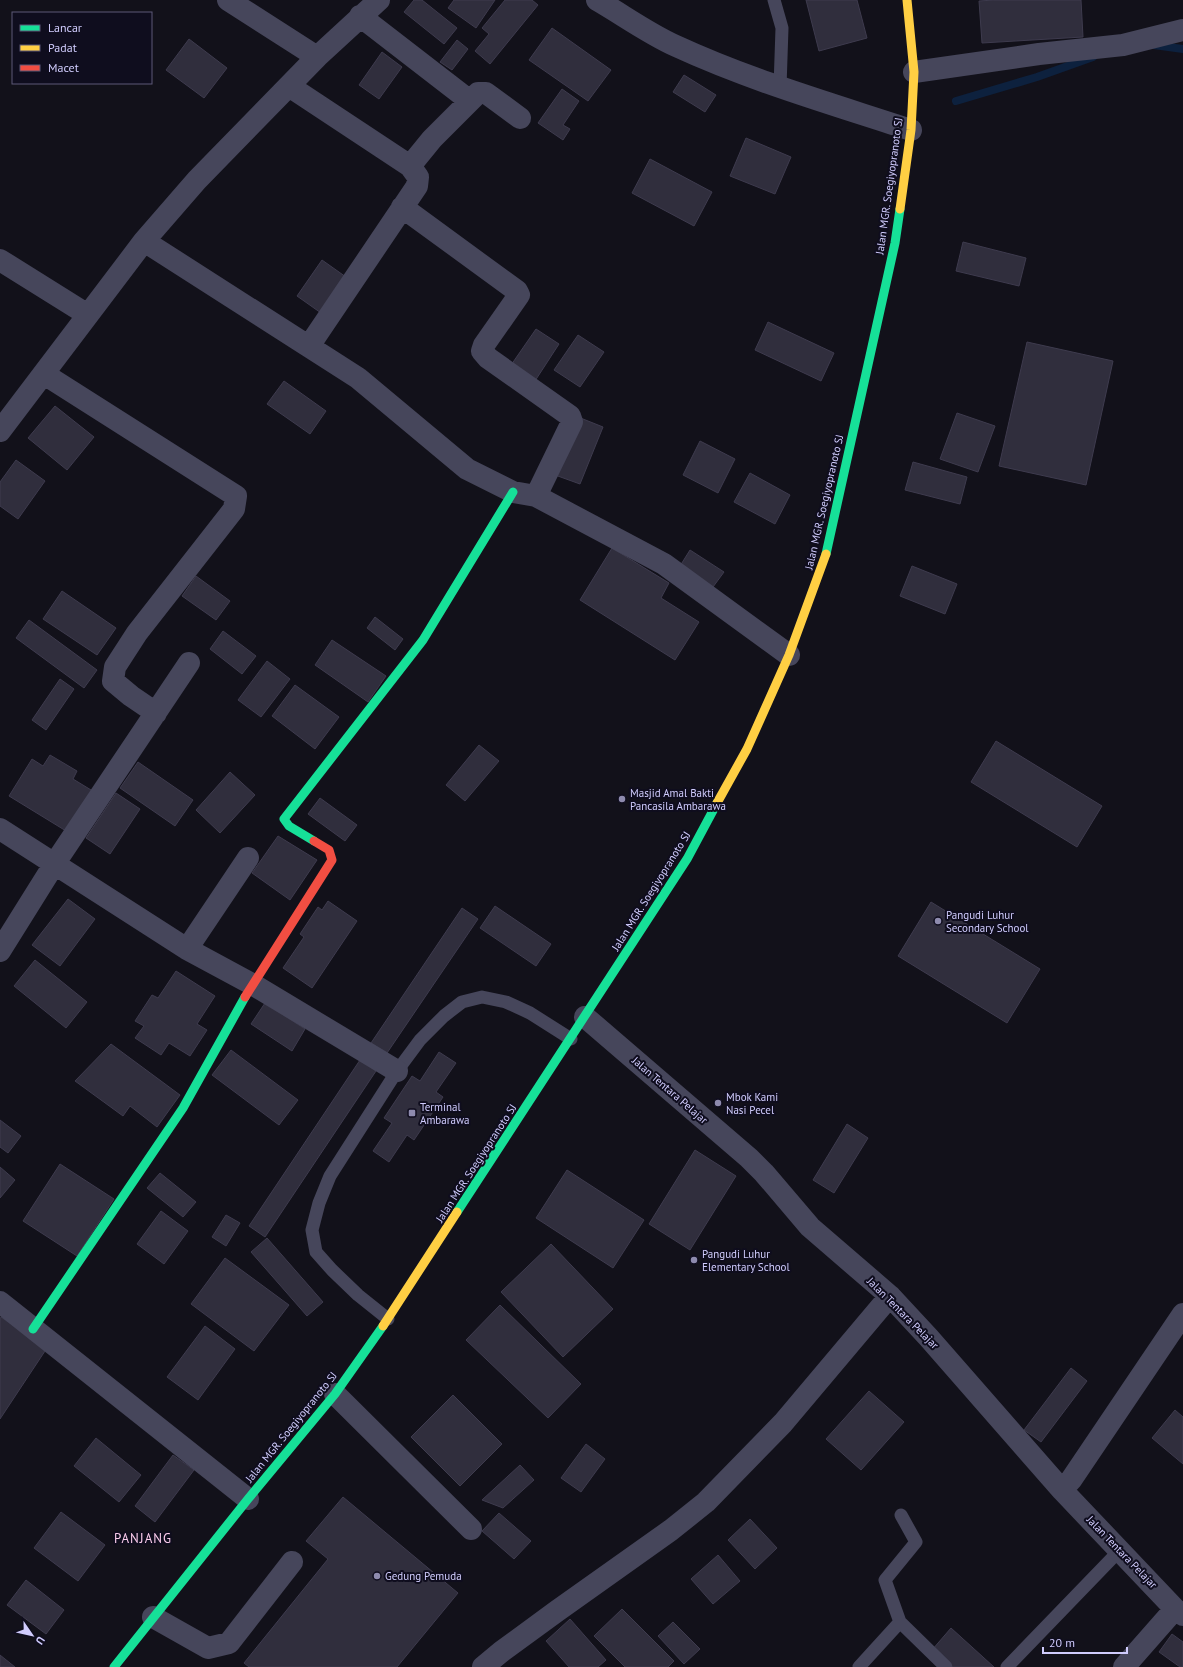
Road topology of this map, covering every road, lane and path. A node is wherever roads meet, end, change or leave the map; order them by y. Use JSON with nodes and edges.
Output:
{"nodes":[{"id":1,"x":228,"y":0,"type":"edge"},
{"id":2,"x":378,"y":0,"type":"edge"},
{"id":3,"x":597,"y":0,"type":"edge"},
{"id":4,"x":774,"y":0,"type":"edge"},
{"id":5,"x":907,"y":0,"type":"edge"},
{"id":6,"x":360,"y":16,"type":"junction"},
{"id":7,"x":1183,"y":30,"type":"edge"},
{"id":8,"x":317,"y":57,"type":"junction"},
{"id":9,"x":914,"y":72,"type":"junction"},
{"id":10,"x":289,"y":86,"type":"junction"},
{"id":11,"x":780,"y":87,"type":"junction"},
{"id":12,"x":470,"y":101,"type":"junction"},
{"id":13,"x":520,"y":118,"type":"dead end"},
{"id":14,"x":911,"y":130,"type":"junction"},
{"id":15,"x":410,"y":166,"type":"junction"},
{"id":16,"x":402,"y":207,"type":"junction"},
{"id":17,"x":144,"y":241,"type":"junction"},
{"id":18,"x":0,"y":260,"type":"edge"},
{"id":19,"x":88,"y":315,"type":"junction"},
{"id":20,"x":309,"y":346,"type":"junction"},
{"id":21,"x":44,"y":374,"type":"junction"},
{"id":22,"x":0,"y":431,"type":"edge"},
{"id":23,"x":513,"y":492,"type":"junction"},
{"id":24,"x":536,"y":496,"type":"junction"},
{"id":25,"x":789,"y":655,"type":"junction"},
{"id":26,"x":189,"y":663,"type":"dead end"},
{"id":27,"x":156,"y":713,"type":"junction"},
{"id":28,"x":0,"y":829,"type":"edge"},
{"id":29,"x":248,"y":858,"type":"dead end"},
{"id":30,"x":55,"y":863,"type":"junction"},
{"id":31,"x":187,"y":949,"type":"junction"},
{"id":32,"x":0,"y":951,"type":"edge"},
{"id":33,"x":252,"y":984,"type":"junction"},
{"id":34,"x":585,"y":1017,"type":"junction"},
{"id":35,"x":571,"y":1038,"type":"junction"},
{"id":36,"x":397,"y":1071,"type":"junction"},
{"id":37,"x":890,"y":1296,"type":"junction"},
{"id":38,"x":0,"y":1302,"type":"edge"},
{"id":39,"x":1183,"y":1314,"type":"edge"},
{"id":40,"x":388,"y":1319,"type":"junction"},
{"id":41,"x":33,"y":1329,"type":"junction"},
{"id":42,"x":1176,"y":1340,"type":"edge"},
{"id":43,"x":335,"y":1394,"type":"junction"},
{"id":44,"x":1062,"y":1490,"type":"junction"},
{"id":45,"x":248,"y":1499,"type":"junction"},
{"id":46,"x":901,"y":1515,"type":"dead end"},
{"id":47,"x":471,"y":1529,"type":"dead end"},
{"id":48,"x":1120,"y":1550,"type":"junction"},
{"id":49,"x":292,"y":1562,"type":"dead end"},
{"id":50,"x":1179,"y":1612,"type":"edge"},
{"id":51,"x":153,"y":1617,"type":"junction"},
{"id":52,"x":900,"y":1622,"type":"junction"},
{"id":53,"x":114,"y":1667,"type":"edge"},
{"id":54,"x":483,"y":1667,"type":"edge"},
{"id":55,"x":859,"y":1667,"type":"edge"},
{"id":56,"x":946,"y":1667,"type":"edge"},
{"id":57,"x":1007,"y":1667,"type":"edge"},
{"id":58,"x":1124,"y":1667,"type":"edge"}],
"edges":[{"from":1,"to":8,"type":"street"},
{"from":2,"to":6,"type":"street"},
{"from":3,"to":11,"type":"street"},
{"from":4,"to":11,"type":"lane"},
{"from":5,"to":9,"type":"main road","name":"Jalan MGR. Soegiyopranoto SJ"},
{"from":6,"to":8,"type":"street"},
{"from":6,"to":12,"type":"street"},
{"from":7,"to":9,"type":"street"},
{"from":8,"to":10,"type":"street"},
{"from":9,"to":14,"type":"main road","name":"Jalan MGR. Soegiyopranoto SJ"},
{"from":10,"to":15,"type":"street"},
{"from":10,"to":17,"type":"street"},
{"from":11,"to":14,"type":"street"},
{"from":12,"to":13,"type":"street"},
{"from":12,"to":15,"type":"street"},
{"from":14,"to":25,"type":"main road","name":"Jalan MGR. Soegiyopranoto SJ"},
{"from":15,"to":16,"type":"street"},
{"from":16,"to":20,"type":"street"},
{"from":16,"to":24,"type":"street"},
{"from":17,"to":19,"type":"street"},
{"from":17,"to":20,"type":"street"},
{"from":18,"to":19,"type":"street"},
{"from":19,"to":21,"type":"street"},
{"from":20,"to":23,"type":"street"},
{"from":21,"to":22,"type":"street"},
{"from":21,"to":27,"type":"street"},
{"from":23,"to":24,"type":"street"},
{"from":23,"to":33,"type":"main road"},
{"from":24,"to":25,"type":"street"},
{"from":25,"to":34,"type":"main road","name":"Jalan MGR. Soegiyopranoto SJ"},
{"from":26,"to":27,"type":"street"},
{"from":27,"to":30,"type":"street"},
{"from":28,"to":30,"type":"street"},
{"from":29,"to":31,"type":"street"},
{"from":30,"to":31,"type":"street"},
{"from":30,"to":32,"type":"street"},
{"from":31,"to":33,"type":"street"},
{"from":33,"to":36,"type":"street"},
{"from":33,"to":41,"type":"main road"},
{"from":34,"to":35,"type":"main road","name":"Jalan MGR. Soegiyopranoto SJ"},
{"from":34,"to":37,"type":"street","name":"Jalan Tentara Pelajar"},
{"from":35,"to":36,"type":"lane"},
{"from":35,"to":40,"type":"main road","name":"Jalan MGR. Soegiyopranoto SJ"},
{"from":36,"to":40,"type":"lane"},
{"from":37,"to":44,"type":"street","name":"Jalan Tentara Pelajar"},
{"from":37,"to":54,"type":"street"},
{"from":38,"to":41,"type":"street"},
{"from":39,"to":42,"type":"street"},
{"from":40,"to":43,"type":"main road","name":"Jalan MGR. Soegiyopranoto SJ"},
{"from":41,"to":45,"type":"street"},
{"from":42,"to":44,"type":"street"},
{"from":43,"to":45,"type":"main road","name":"Jalan MGR. Soegiyopranoto SJ"},
{"from":43,"to":47,"type":"street"},
{"from":44,"to":48,"type":"street","name":"Jalan Tentara Pelajar"},
{"from":45,"to":51,"type":"main road","name":"Jalan MGR. Soegiyopranoto SJ"},
{"from":46,"to":52,"type":"lane"},
{"from":48,"to":50,"type":"street","name":"Jalan Tentara Pelajar"},
{"from":48,"to":57,"type":"lane"},
{"from":49,"to":51,"type":"street"},
{"from":50,"to":58,"type":"street"},
{"from":51,"to":53,"type":"main road","name":"Jalan MGR. Soegiyopranoto SJ"},
{"from":52,"to":55,"type":"lane"},
{"from":52,"to":56,"type":"lane"}]}
